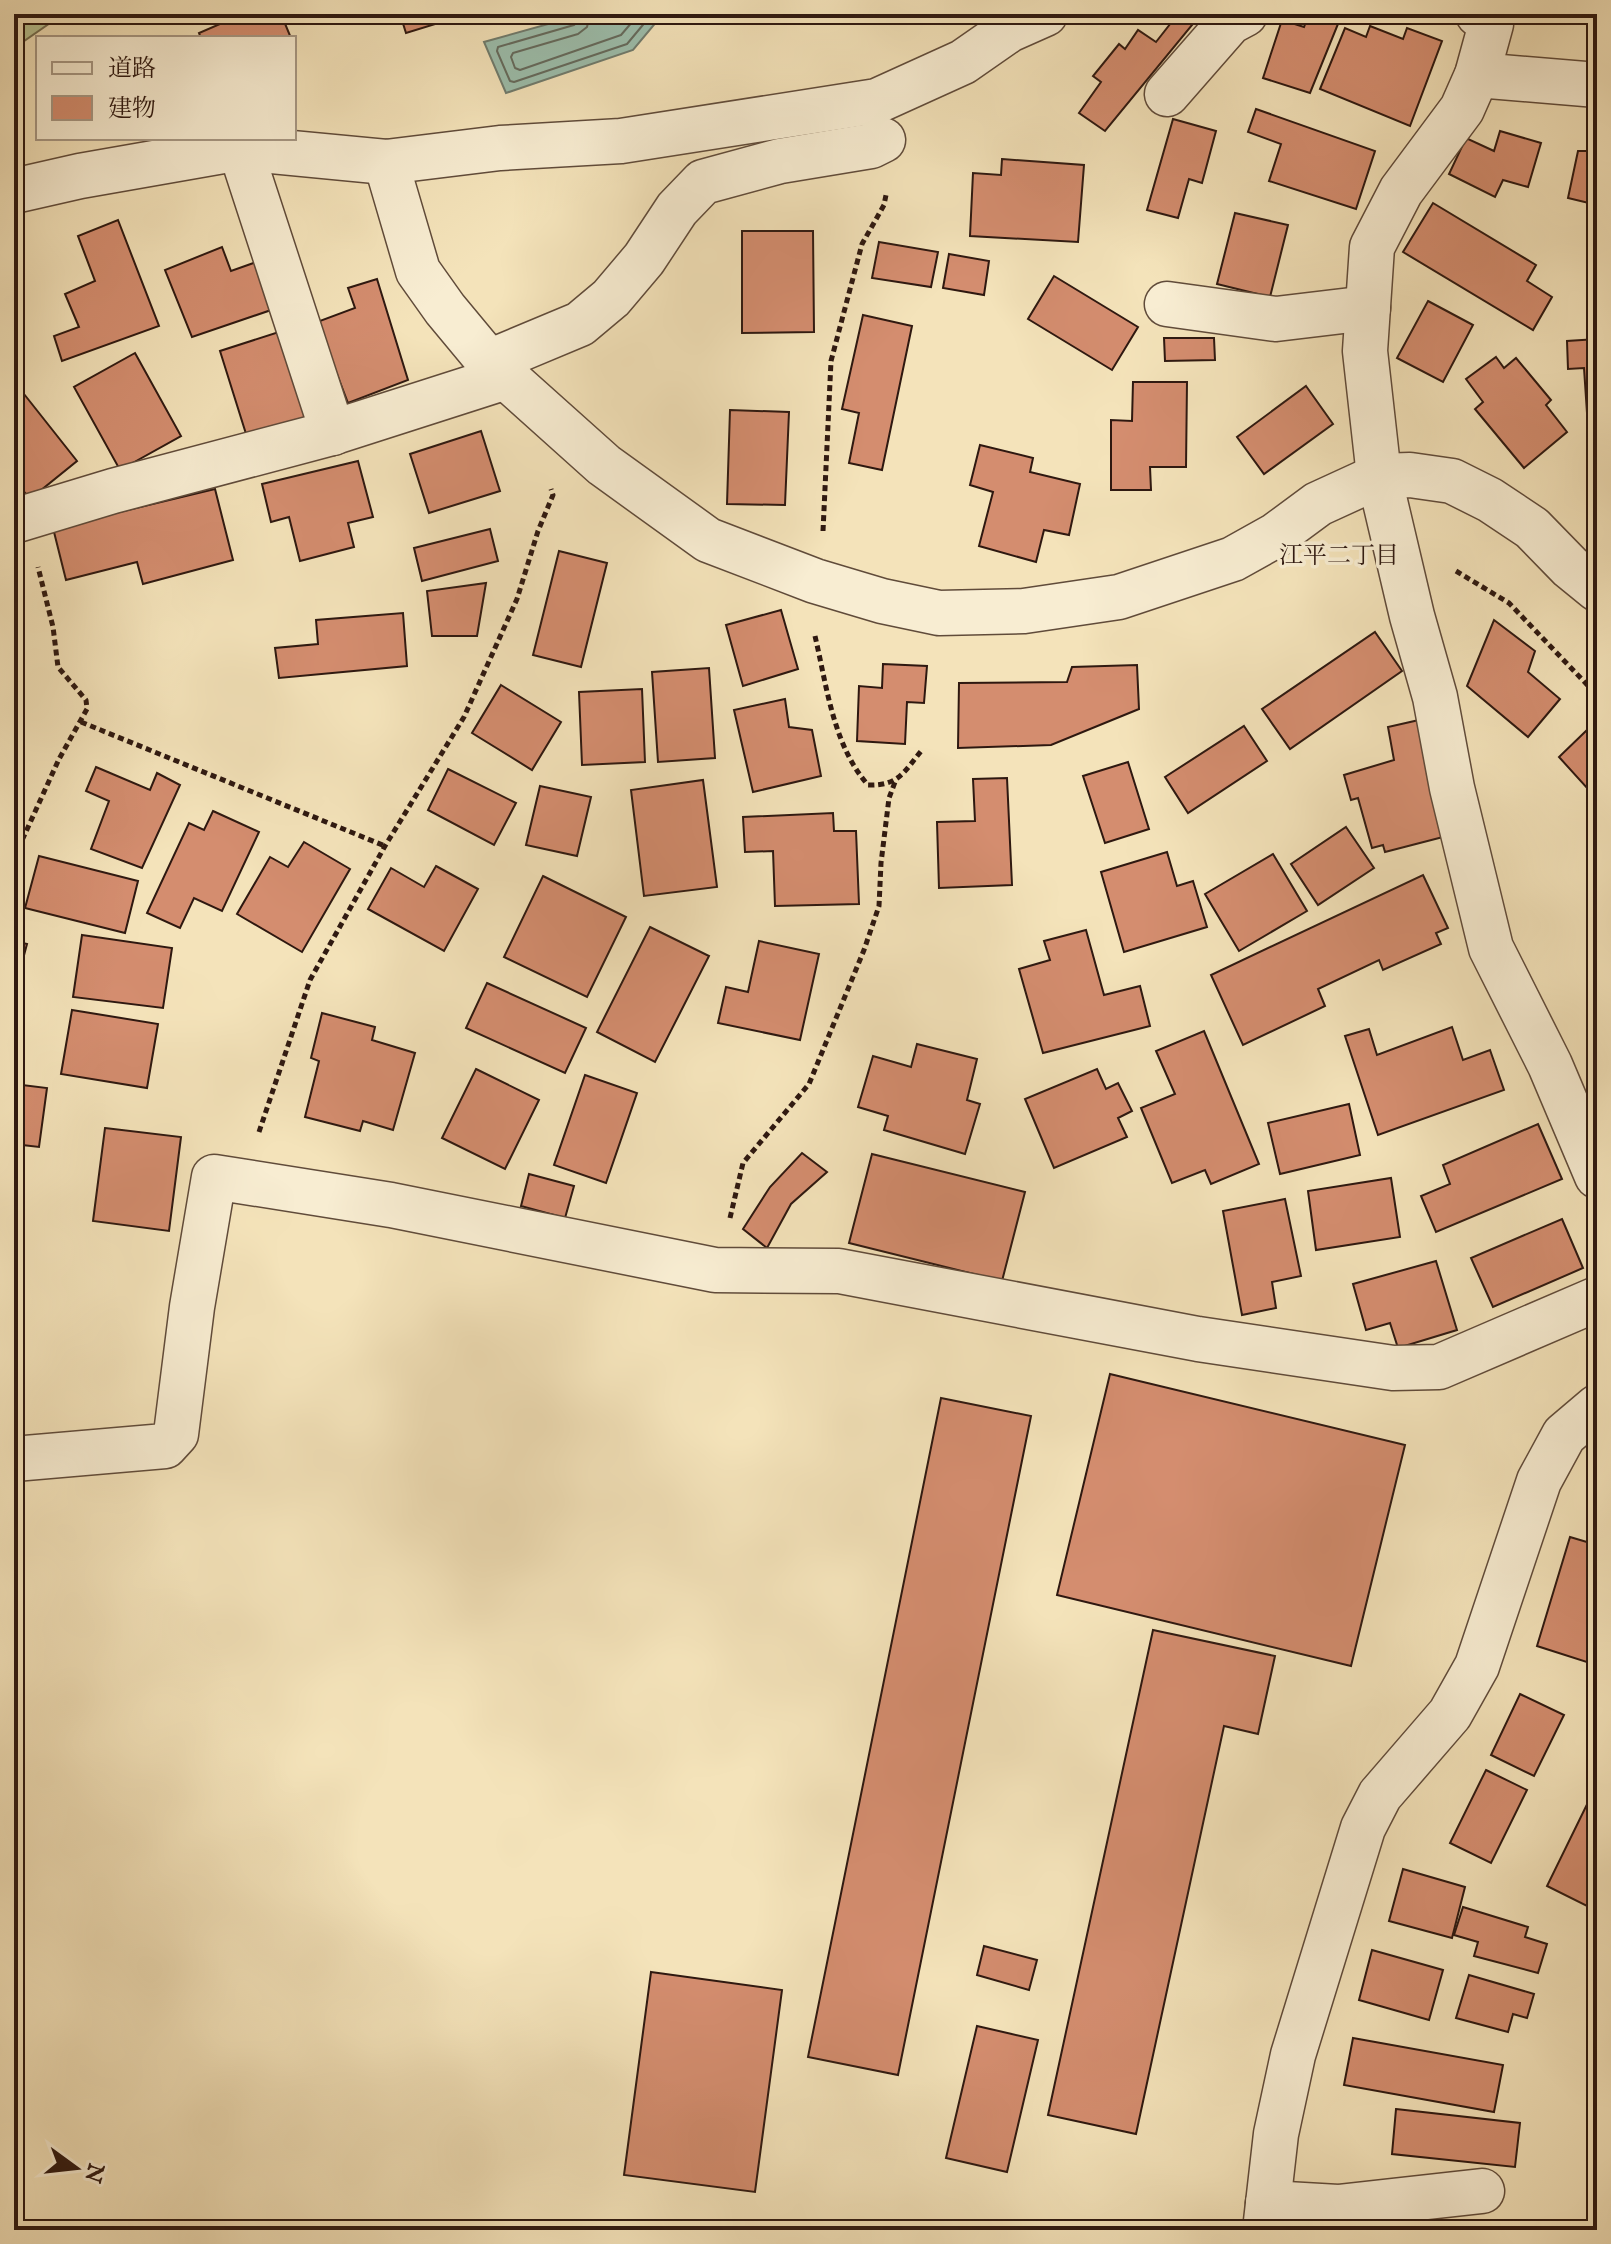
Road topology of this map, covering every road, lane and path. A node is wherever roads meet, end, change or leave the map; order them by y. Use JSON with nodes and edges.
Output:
{"nodes":[{"id":1,"x":1045,"y":14,"type":"edge"},
{"id":2,"x":1245,"y":14,"type":"edge"},
{"id":3,"x":1478,"y":14,"type":"edge"},
{"id":4,"x":1477,"y":75,"type":"junction"},
{"id":5,"x":1597,"y":85,"type":"edge"},
{"id":6,"x":1167,"y":94,"type":"dead end"},
{"id":7,"x":883,"y":140,"type":"joint"},
{"id":8,"x":240,"y":148,"type":"junction"},
{"id":9,"x":386,"y":162,"type":"junction"},
{"id":10,"x":14,"y":191,"type":"edge"},
{"id":11,"x":1167,"y":304,"type":"dead end"},
{"id":12,"x":1368,"y":308,"type":"junction"},
{"id":13,"x":497,"y":370,"type":"junction"},
{"id":14,"x":333,"y":433,"type":"junction"},
{"id":15,"x":1379,"y":476,"type":"junction"},
{"id":16,"x":548,"y":482,"type":"dead end"},
{"id":17,"x":21,"y":518,"type":"edge"},
{"id":18,"x":823,"y":532,"type":"dead end"},
{"id":19,"x":1397,"y":544,"type":"junction"},
{"id":20,"x":838,"y":587,"type":"junction"},
{"id":21,"x":1597,"y":589,"type":"edge"},
{"id":22,"x":1597,"y":695,"type":"edge"},
{"id":23,"x":81,"y":722,"type":"junction"},
{"id":24,"x":923,"y":749,"type":"dead end"},
{"id":25,"x":895,"y":782,"type":"junction"},
{"id":26,"x":385,"y":846,"type":"junction"},
{"id":27,"x":14,"y":858,"type":"edge"},
{"id":28,"x":1597,"y":1176,"type":"edge"},
{"id":29,"x":243,"y":1182,"type":"junction"},
{"id":30,"x":729,"y":1221,"type":"dead end"},
{"id":31,"x":1597,"y":1299,"type":"edge"},
{"id":32,"x":1597,"y":1407,"type":"edge"},
{"id":33,"x":14,"y":1459,"type":"edge"},
{"id":34,"x":1482,"y":2191,"type":"dead end"},
{"id":35,"x":1266,"y":2217,"type":"edge"}],
"edges":[{"from":1,"to":9,"type":"street"},
{"from":2,"to":6,"type":"street"},
{"from":3,"to":4,"type":"street"},
{"from":4,"to":5,"type":"street"},
{"from":4,"to":12,"type":"street"},
{"from":7,"to":13,"type":"street"},
{"from":7,"to":18,"type":"path"},
{"from":8,"to":9,"type":"street"},
{"from":8,"to":10,"type":"street"},
{"from":8,"to":14,"type":"street"},
{"from":9,"to":13,"type":"street"},
{"from":11,"to":12,"type":"street"},
{"from":12,"to":15,"type":"street"},
{"from":13,"to":14,"type":"street"},
{"from":13,"to":20,"type":"street"},
{"from":14,"to":17,"type":"street"},
{"from":15,"to":19,"type":"street"},
{"from":15,"to":20,"type":"street"},
{"from":15,"to":21,"type":"street"},
{"from":16,"to":26,"type":"path"},
{"from":17,"to":23,"type":"path"},
{"from":19,"to":22,"type":"path"},
{"from":19,"to":28,"type":"street"},
{"from":20,"to":25,"type":"path"},
{"from":23,"to":26,"type":"path"},
{"from":23,"to":27,"type":"path"},
{"from":24,"to":25,"type":"path"},
{"from":25,"to":30,"type":"path"},
{"from":26,"to":29,"type":"path"},
{"from":29,"to":31,"type":"street"},
{"from":29,"to":33,"type":"street"},
{"from":32,"to":35,"type":"street"},
{"from":34,"to":35,"type":"street"}]}
